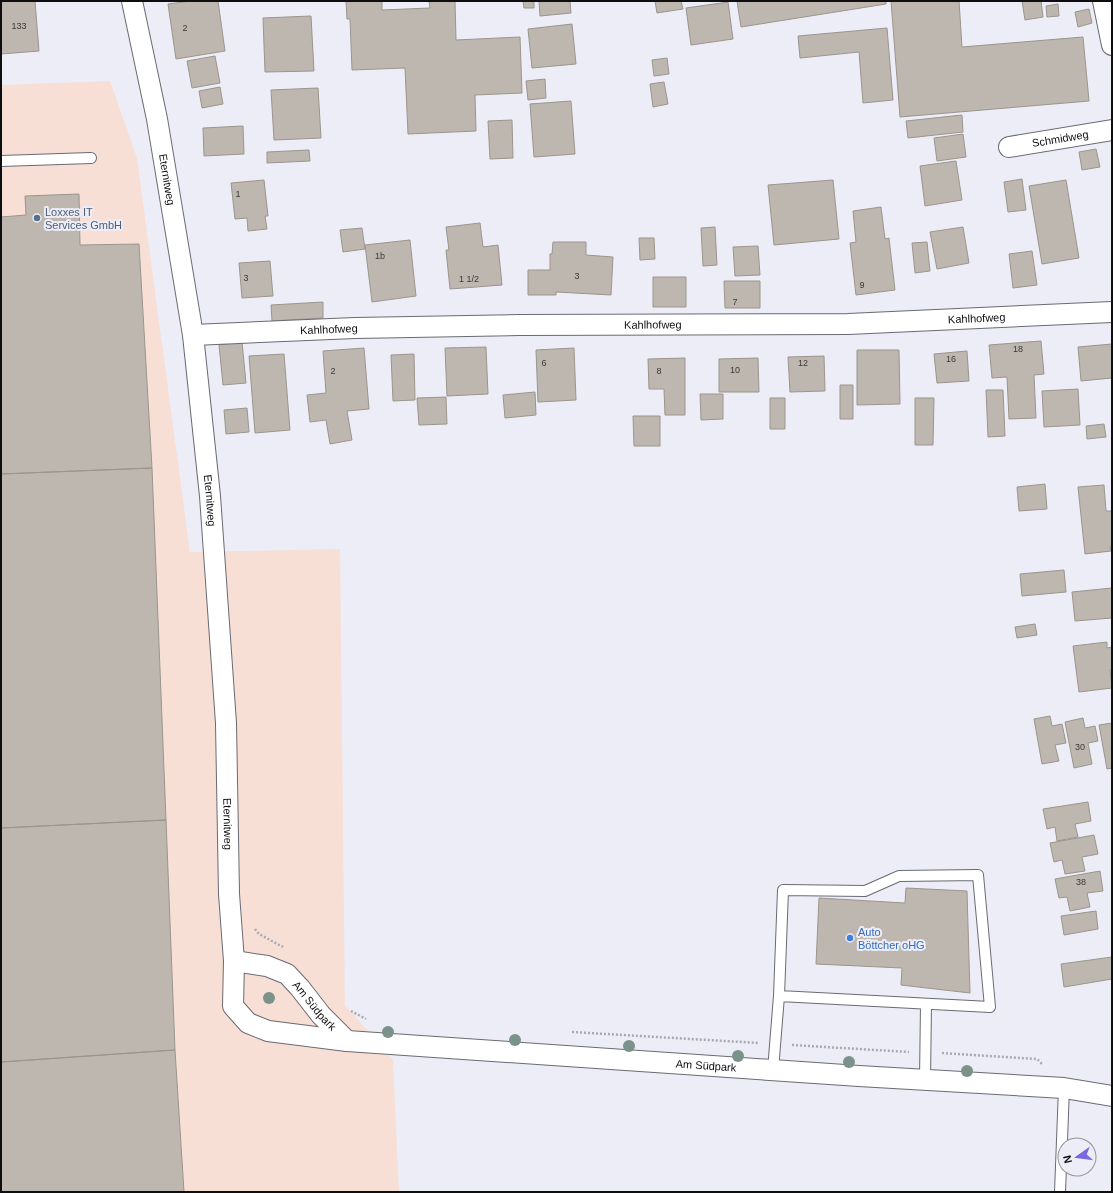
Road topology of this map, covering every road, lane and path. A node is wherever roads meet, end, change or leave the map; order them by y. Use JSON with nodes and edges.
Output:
{"nodes":[{"id":1,"x":132,"y":1,"type":"edge"},
{"id":2,"x":1104,"y":1,"type":"edge"},
{"id":3,"x":1112,"y":45,"type":"edge"},
{"id":4,"x":1112,"y":130,"type":"edge"},
{"id":5,"x":1009,"y":147,"type":"dead end"},
{"id":6,"x":91,"y":158,"type":"dead end"},
{"id":7,"x":1,"y":161,"type":"edge"},
{"id":8,"x":1112,"y":312,"type":"edge"},
{"id":9,"x":193,"y":335,"type":"junction"},
{"id":10,"x":254,"y":928,"type":"dead end"},
{"id":11,"x":285,"y":949,"type":"dead end"},
{"id":12,"x":234,"y":961,"type":"junction"},
{"id":13,"x":779,"y":996,"type":"junction"},
{"id":14,"x":926,"y":1004,"type":"junction"},
{"id":15,"x":233,"y":1006,"type":"joint"},
{"id":16,"x":350,"y":1011,"type":"dead end"},
{"id":17,"x":369,"y":1020,"type":"dead end"},
{"id":18,"x":567,"y":1032,"type":"dead end"},
{"id":19,"x":347,"y":1041,"type":"junction"},
{"id":20,"x":775,"y":1044,"type":"junction"},
{"id":21,"x":925,"y":1052,"type":"junction"},
{"id":22,"x":773,"y":1070,"type":"junction"},
{"id":23,"x":925,"y":1080,"type":"junction"},
{"id":24,"x":1064,"y":1088,"type":"junction"},
{"id":25,"x":1112,"y":1096,"type":"edge"},
{"id":26,"x":1060,"y":1192,"type":"edge"}],
"edges":[{"from":1,"to":9,"type":"street","name":"Eternitweg"},
{"from":2,"to":3,"type":"street"},
{"from":4,"to":5,"type":"street","name":"Schmidweg"},
{"from":6,"to":7,"type":"lane"},
{"from":8,"to":9,"type":"street","name":"Kahlhofweg"},
{"from":9,"to":12,"type":"street","name":"Eternitweg"},
{"from":10,"to":11,"type":"path"},
{"from":12,"to":15,"type":"street","name":"Eternitweg"},
{"from":12,"to":19,"type":"street","name":"Am Südpark"},
{"from":13,"to":14,"type":"lane"},
{"from":13,"to":14,"type":"lane"},
{"from":13,"to":20,"type":"lane"},
{"from":14,"to":21,"type":"lane"},
{"from":15,"to":19,"type":"street","name":"Am Südpark"},
{"from":16,"to":17,"type":"path"},
{"from":18,"to":20,"type":"path"},
{"from":19,"to":22,"type":"street","name":"Am Südpark"},
{"from":20,"to":21,"type":"path"},
{"from":20,"to":22,"type":"lane"},
{"from":21,"to":23,"type":"lane"},
{"from":21,"to":24,"type":"path"},
{"from":22,"to":23,"type":"street","name":"Am Südpark"},
{"from":23,"to":24,"type":"street","name":"Am Südpark"},
{"from":24,"to":25,"type":"street","name":"Am Südpark"},
{"from":24,"to":26,"type":"lane"}]}
